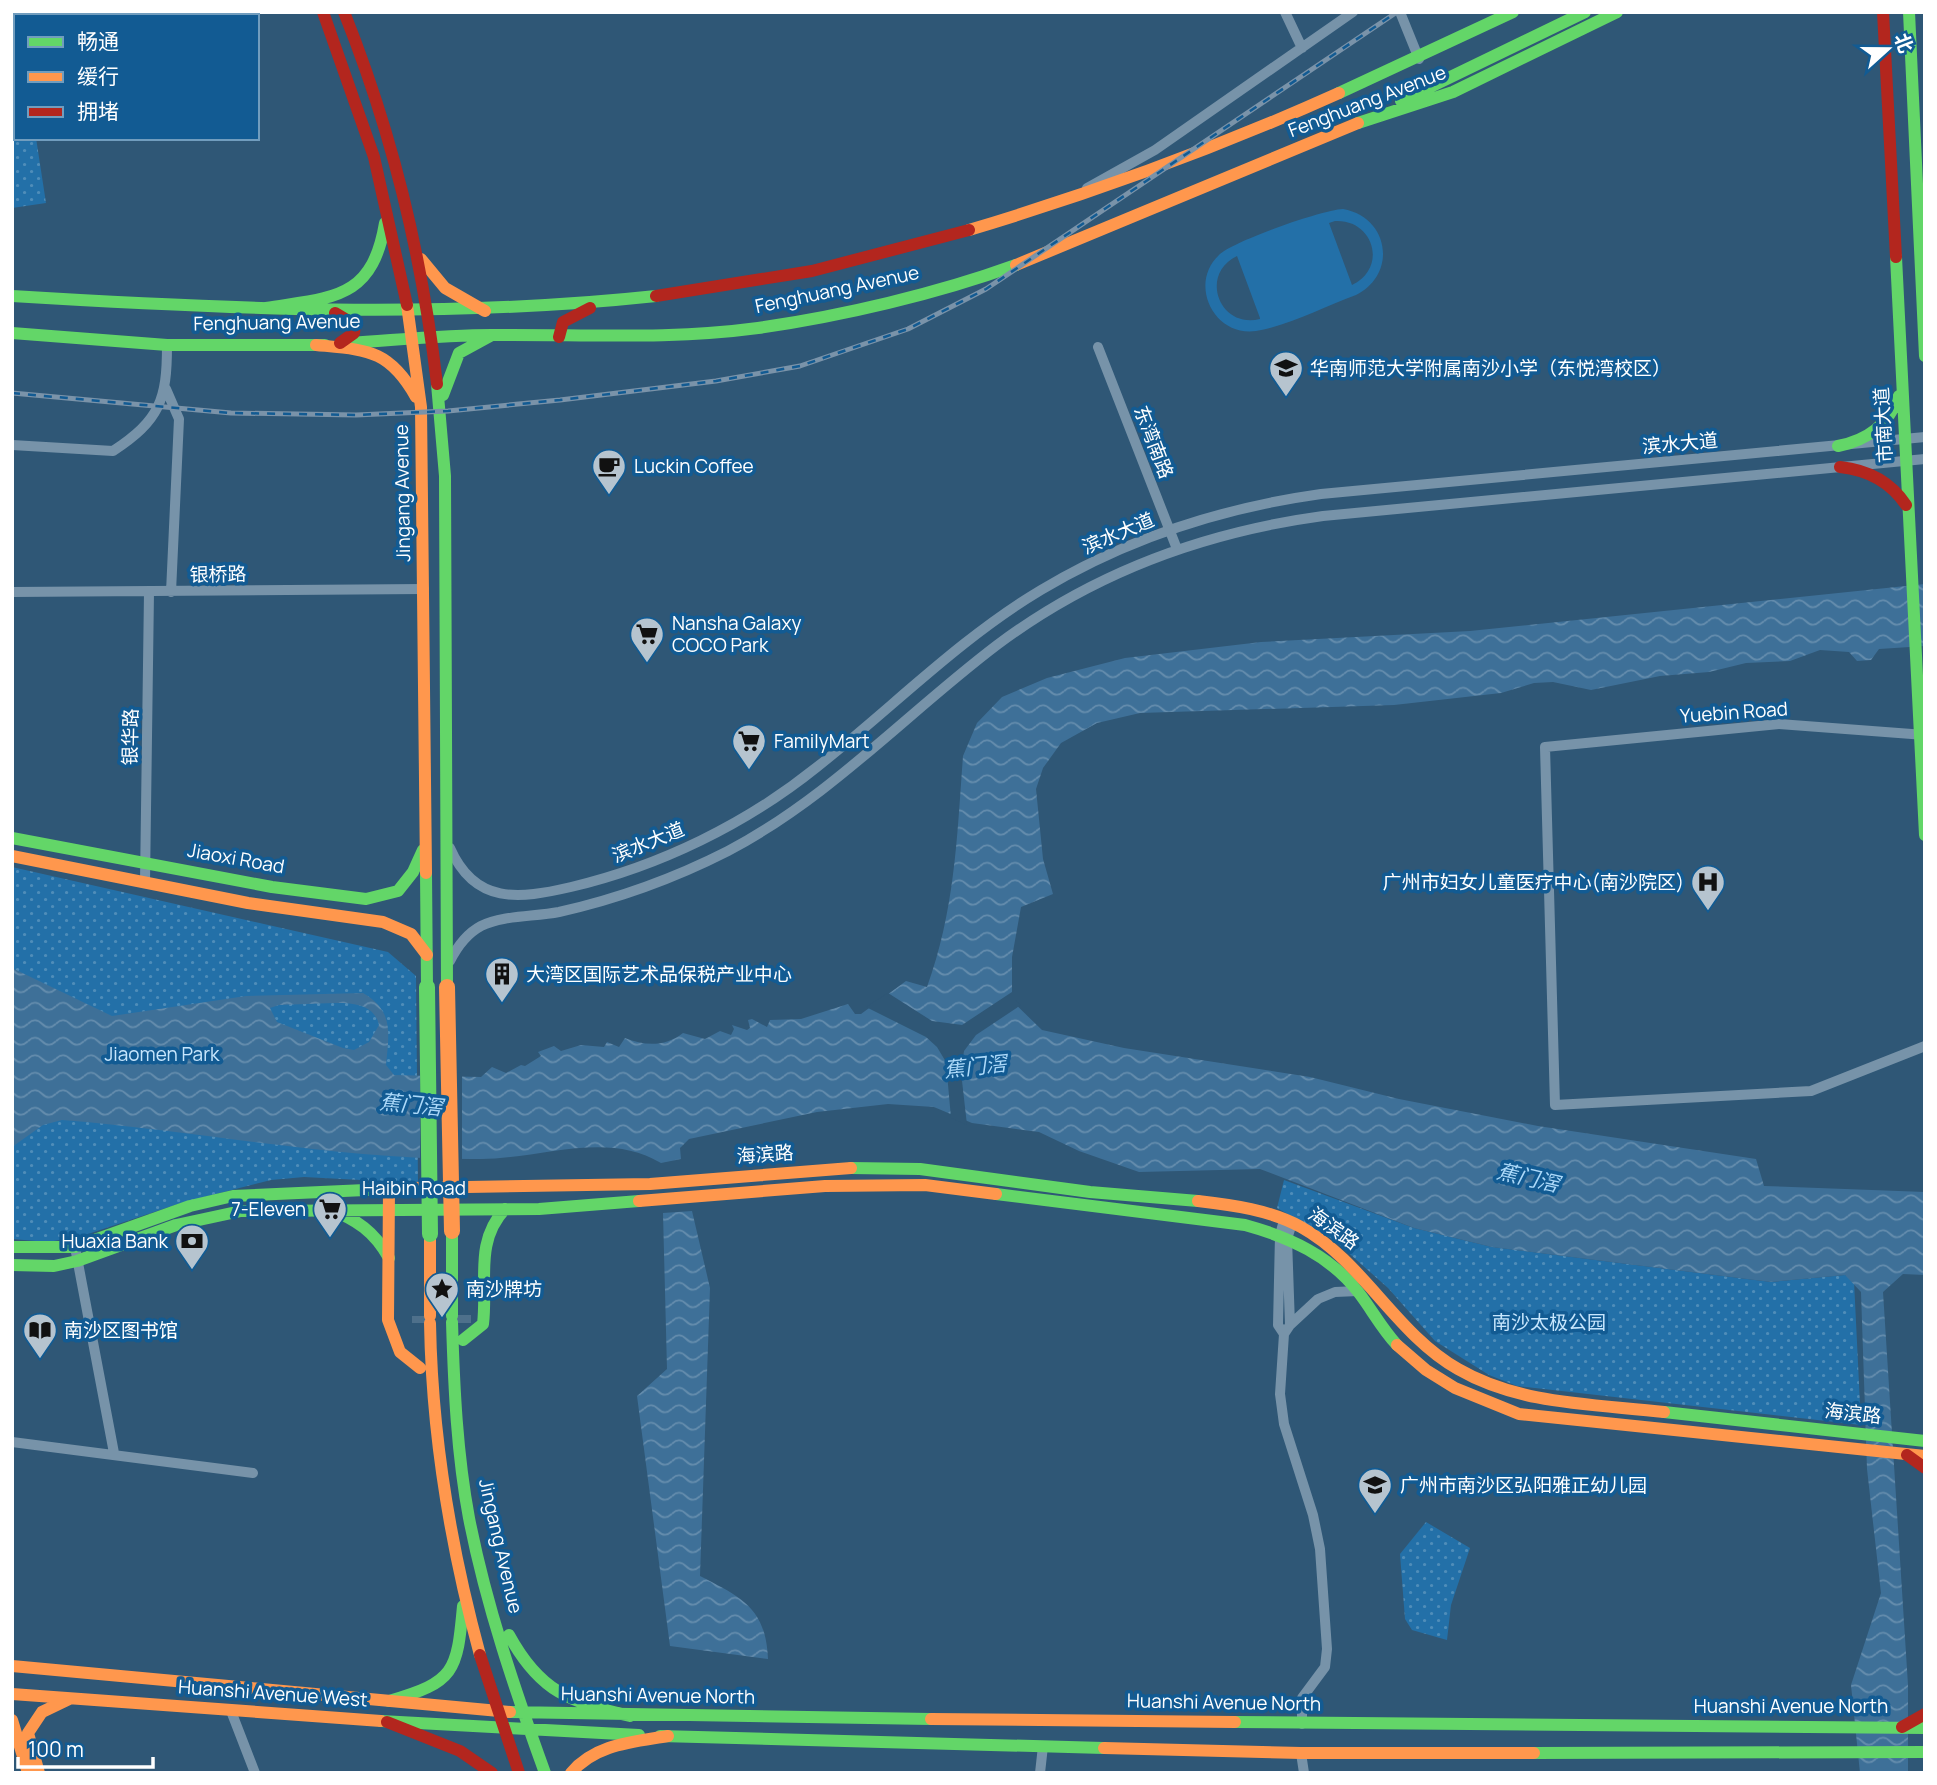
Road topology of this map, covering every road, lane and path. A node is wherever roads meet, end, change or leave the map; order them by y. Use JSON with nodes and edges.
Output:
{"nodes":[{"id":1,"x":323,"y":12,"type":"edge"},
{"id":2,"x":344,"y":12,"type":"edge"},
{"id":3,"x":1284,"y":12,"type":"edge"},
{"id":4,"x":1353,"y":12,"type":"edge"},
{"id":5,"x":1400,"y":12,"type":"edge"},
{"id":6,"x":1513,"y":12,"type":"edge"},
{"id":7,"x":1585,"y":12,"type":"edge"},
{"id":8,"x":1617,"y":12,"type":"edge"},
{"id":9,"x":1883,"y":12,"type":"edge"},
{"id":10,"x":1909,"y":12,"type":"edge"},
{"id":11,"x":1302,"y":48,"type":"junction"},
{"id":12,"x":1419,"y":59,"type":"junction"},
{"id":13,"x":1353,"y":125,"type":"junction"},
{"id":14,"x":1048,"y":205,"type":"junction"},
{"id":15,"x":387,"y":206,"type":"junction"},
{"id":16,"x":413,"y":230,"type":"junction"},
{"id":17,"x":393,"y":235,"type":"junction"},
{"id":18,"x":416,"y":250,"type":"junction"},
{"id":19,"x":12,"y":296,"type":"edge"},
{"id":20,"x":604,"y":302,"type":"junction"},
{"id":21,"x":266,"y":308,"type":"junction"},
{"id":22,"x":485,"y":310,"type":"junction"},
{"id":23,"x":331,"y":311,"type":"junction"},
{"id":24,"x":409,"y":312,"type":"junction"},
{"id":25,"x":428,"y":312,"type":"junction"},
{"id":26,"x":12,"y":333,"type":"edge"},
{"id":27,"x":492,"y":335,"type":"junction"},
{"id":28,"x":431,"y":337,"type":"junction"},
{"id":29,"x":559,"y":337,"type":"junction"},
{"id":30,"x":413,"y":338,"type":"junction"},
{"id":31,"x":339,"y":344,"type":"junction"},
{"id":32,"x":167,"y":345,"type":"junction"},
{"id":33,"x":316,"y":345,"type":"junction"},
{"id":34,"x":1098,"y":347,"type":"dead end"},
{"id":35,"x":1925,"y":356,"type":"edge"},
{"id":36,"x":1902,"y":382,"type":"junction"},
{"id":37,"x":166,"y":389,"type":"junction"},
{"id":38,"x":440,"y":405,"type":"junction"},
{"id":39,"x":421,"y":407,"type":"junction"},
{"id":40,"x":1925,"y":438,"type":"edge"},
{"id":41,"x":1905,"y":439,"type":"junction"},
{"id":42,"x":12,"y":446,"type":"edge"},
{"id":43,"x":1839,"y":446,"type":"junction"},
{"id":44,"x":1925,"y":459,"type":"edge"},
{"id":45,"x":1906,"y":461,"type":"junction"},
{"id":46,"x":1840,"y":467,"type":"junction"},
{"id":47,"x":1908,"y":508,"type":"junction"},
{"id":48,"x":1169,"y":529,"type":"junction"},
{"id":49,"x":1177,"y":550,"type":"junction"},
{"id":50,"x":425,"y":589,"type":"junction"},
{"id":51,"x":12,"y":592,"type":"edge"},
{"id":52,"x":149,"y":592,"type":"junction"},
{"id":53,"x":171,"y":592,"type":"junction"},
{"id":54,"x":1922,"y":735,"type":"edge"},
{"id":55,"x":446,"y":835,"type":"junction"},
{"id":56,"x":1925,"y":835,"type":"edge"},
{"id":57,"x":12,"y":838,"type":"edge"},
{"id":58,"x":426,"y":843,"type":"junction"},
{"id":59,"x":12,"y":856,"type":"edge"},
{"id":60,"x":145,"y":863,"type":"junction"},
{"id":61,"x":145,"y":882,"type":"junction"},
{"id":62,"x":366,"y":899,"type":"junction"},
{"id":63,"x":363,"y":919,"type":"junction"},
{"id":64,"x":427,"y":955,"type":"junction"},
{"id":65,"x":447,"y":968,"type":"junction"},
{"id":66,"x":1925,"y":1046,"type":"edge"},
{"id":67,"x":389,"y":1189,"type":"junction"},
{"id":68,"x":390,"y":1208,"type":"junction"},
{"id":69,"x":329,"y":1209,"type":"junction"},
{"id":70,"x":505,"y":1209,"type":"junction"},
{"id":71,"x":1286,"y":1229,"type":"junction"},
{"id":72,"x":12,"y":1247,"type":"edge"},
{"id":73,"x":76,"y":1254,"type":"junction"},
{"id":74,"x":389,"y":1258,"type":"junction"},
{"id":75,"x":12,"y":1265,"type":"edge"},
{"id":76,"x":1358,"y":1292,"type":"junction"},
{"id":77,"x":425,"y":1319,"type":"junction"},
{"id":78,"x":457,"y":1319,"type":"junction"},
{"id":79,"x":1287,"y":1329,"type":"junction"},
{"id":80,"x":463,"y":1340,"type":"junction"},
{"id":81,"x":420,"y":1368,"type":"junction"},
{"id":82,"x":1852,"y":1441,"type":"junction"},
{"id":83,"x":12,"y":1442,"type":"edge"},
{"id":84,"x":1917,"y":1443,"type":"edge"},
{"id":85,"x":114,"y":1453,"type":"junction"},
{"id":86,"x":1925,"y":1456,"type":"edge"},
{"id":87,"x":1925,"y":1468,"type":"edge"},
{"id":88,"x":253,"y":1473,"type":"dead end"},
{"id":89,"x":440,"y":1476,"type":"junction"},
{"id":90,"x":463,"y":1478,"type":"junction"},
{"id":91,"x":454,"y":1546,"type":"junction"},
{"id":92,"x":477,"y":1554,"type":"junction"},
{"id":93,"x":487,"y":1591,"type":"junction"},
{"id":94,"x":464,"y":1595,"type":"junction"},
{"id":95,"x":13,"y":1665,"type":"edge"},
{"id":96,"x":12,"y":1694,"type":"edge"},
{"id":97,"x":69,"y":1699,"type":"junction"},
{"id":98,"x":383,"y":1700,"type":"junction"},
{"id":99,"x":231,"y":1711,"type":"junction"},
{"id":100,"x":497,"y":1711,"type":"junction"},
{"id":101,"x":524,"y":1713,"type":"junction"},
{"id":102,"x":1925,"y":1714,"type":"edge"},
{"id":103,"x":630,"y":1716,"type":"junction"},
{"id":104,"x":12,"y":1720,"type":"edge"},
{"id":105,"x":382,"y":1722,"type":"junction"},
{"id":106,"x":1302,"y":1724,"type":"junction"},
{"id":107,"x":1902,"y":1727,"type":"junction"},
{"id":108,"x":1925,"y":1728,"type":"edge"},
{"id":109,"x":503,"y":1730,"type":"junction"},
{"id":110,"x":531,"y":1732,"type":"junction"},
{"id":111,"x":668,"y":1736,"type":"junction"},
{"id":112,"x":1043,"y":1746,"type":"junction"},
{"id":113,"x":1925,"y":1752,"type":"edge"},
{"id":114,"x":1301,"y":1753,"type":"junction"},
{"id":115,"x":28,"y":1773,"type":"edge"},
{"id":116,"x":39,"y":1773,"type":"edge"},
{"id":117,"x":255,"y":1773,"type":"edge"},
{"id":118,"x":492,"y":1773,"type":"edge"},
{"id":119,"x":519,"y":1773,"type":"edge"},
{"id":120,"x":545,"y":1773,"type":"edge"},
{"id":121,"x":571,"y":1773,"type":"edge"},
{"id":122,"x":1040,"y":1773,"type":"edge"},
{"id":123,"x":1304,"y":1773,"type":"edge"}],
"edges":[{"from":1,"to":15,"type":"main road","name":"Jingang Avenue"},
{"from":2,"to":16,"type":"main road"},
{"from":3,"to":11,"type":"street"},
{"from":4,"to":11,"type":"street","name":"Fenghuang Avenue"},
{"from":5,"to":12,"type":"street"},
{"from":6,"to":12,"type":"main road","name":"Fenghuang Avenue"},
{"from":7,"to":13,"type":"main road"},
{"from":8,"to":13,"type":"main road","name":"Fenghuang Avenue"},
{"from":9,"to":36,"type":"main road","name":"市南大道"},
{"from":10,"to":35,"type":"main road"},
{"from":11,"to":14,"type":"street","name":"Fenghuang Avenue"},
{"from":12,"to":14,"type":"main road","name":"Fenghuang Avenue"},
{"from":13,"to":29,"type":"main road","name":"Fenghuang Avenue"},
{"from":14,"to":20,"type":"main road","name":"Fenghuang Avenue"},
{"from":15,"to":17,"type":"main road","name":"Jingang Avenue"},
{"from":15,"to":21,"type":"main road"},
{"from":16,"to":17,"type":"main road"},
{"from":16,"to":18,"type":"main road"},
{"from":17,"to":24,"type":"main road","name":"Jingang Avenue"},
{"from":18,"to":22,"type":"main road"},
{"from":18,"to":25,"type":"main road"},
{"from":19,"to":21,"type":"main road","name":"Fenghuang Avenue"},
{"from":20,"to":22,"type":"main road","name":"Fenghuang Avenue"},
{"from":20,"to":29,"type":"main road"},
{"from":21,"to":23,"type":"main road","name":"Fenghuang Avenue"},
{"from":22,"to":25,"type":"main road","name":"Fenghuang Avenue"},
{"from":23,"to":24,"type":"main road","name":"Fenghuang Avenue"},
{"from":23,"to":31,"type":"main road"},
{"from":24,"to":25,"type":"main road","name":"Fenghuang Avenue"},
{"from":24,"to":30,"type":"main road","name":"Jingang Avenue"},
{"from":25,"to":28,"type":"main road"},
{"from":26,"to":32,"type":"main road","name":"Fenghuang Avenue"},
{"from":27,"to":28,"type":"main road","name":"Fenghuang Avenue"},
{"from":27,"to":29,"type":"main road","name":"Fenghuang Avenue"},
{"from":27,"to":38,"type":"main road"},
{"from":28,"to":30,"type":"main road","name":"Fenghuang Avenue"},
{"from":28,"to":38,"type":"main road"},
{"from":30,"to":31,"type":"main road","name":"Fenghuang Avenue"},
{"from":30,"to":39,"type":"main road","name":"Jingang Avenue"},
{"from":31,"to":33,"type":"main road","name":"Fenghuang Avenue"},
{"from":32,"to":33,"type":"main road","name":"Fenghuang Avenue"},
{"from":32,"to":37,"type":"street"},
{"from":33,"to":39,"type":"main road"},
{"from":34,"to":48,"type":"street","name":"东湾南路"},
{"from":36,"to":41,"type":"main road","name":"市南大道"},
{"from":36,"to":43,"type":"main road"},
{"from":37,"to":42,"type":"street"},
{"from":37,"to":53,"type":"street"},
{"from":38,"to":55,"type":"main road"},
{"from":39,"to":50,"type":"main road","name":"Jingang Avenue"},
{"from":40,"to":41,"type":"street","name":"滨水大道"},
{"from":41,"to":43,"type":"street","name":"滨水大道"},
{"from":41,"to":45,"type":"main road","name":"市南大道"},
{"from":43,"to":48,"type":"street","name":"滨水大道"},
{"from":44,"to":45,"type":"street","name":"滨水大道"},
{"from":45,"to":46,"type":"street","name":"滨水大道"},
{"from":45,"to":47,"type":"main road","name":"市南大道"},
{"from":46,"to":47,"type":"main road"},
{"from":46,"to":49,"type":"street","name":"滨水大道"},
{"from":47,"to":54,"type":"main road","name":"市南大道"},
{"from":48,"to":49,"type":"street","name":"东湾南路"},
{"from":48,"to":55,"type":"street","name":"滨水大道"},
{"from":49,"to":65,"type":"street","name":"滨水大道"},
{"from":50,"to":53,"type":"street","name":"银桥路"},
{"from":50,"to":58,"type":"main road","name":"Jingang Avenue"},
{"from":51,"to":52,"type":"street","name":"银桥路"},
{"from":52,"to":53,"type":"street","name":"银桥路"},
{"from":52,"to":60,"type":"street","name":"银华路"},
{"from":54,"to":56,"type":"main road","name":"市南大道"},
{"from":54,"to":66,"type":"street","name":"Yuebin Road"},
{"from":55,"to":65,"type":"main road"},
{"from":57,"to":60,"type":"main road","name":"Jiaoxi Road"},
{"from":58,"to":62,"type":"main road","name":"Jiaoxi Road"},
{"from":58,"to":64,"type":"main road","name":"Jingang Avenue"},
{"from":59,"to":61,"type":"main road"},
{"from":60,"to":61,"type":"street","name":"银华路"},
{"from":60,"to":62,"type":"main road","name":"Jiaoxi Road"},
{"from":61,"to":63,"type":"main road"},
{"from":62,"to":63,"type":"main road"},
{"from":63,"to":64,"type":"main road"},
{"from":64,"to":77,"type":"main road","name":"Jingang Avenue","bridge":true},
{"from":65,"to":78,"type":"main road","bridge":true},
{"from":67,"to":68,"type":"main road"},
{"from":67,"to":71,"type":"main road","name":"海滨路"},
{"from":67,"to":73,"type":"main road","name":"Haibin Road"},
{"from":68,"to":69,"type":"main road","name":"Haibin Road"},
{"from":68,"to":70,"type":"main road","name":"Haibin Road"},
{"from":68,"to":74,"type":"main road"},
{"from":69,"to":73,"type":"main road","name":"Haibin Road"},
{"from":69,"to":74,"type":"main road"},
{"from":70,"to":71,"type":"main road","name":"Haibin Road"},
{"from":70,"to":80,"type":"main road"},
{"from":71,"to":76,"type":"main road","name":"海滨路"},
{"from":71,"to":79,"type":"street"},
{"from":71,"to":82,"type":"main road","name":"海滨路"},
{"from":72,"to":73,"type":"main road","name":"Haibin Road"},
{"from":73,"to":75,"type":"main road","name":"Haibin Road"},
{"from":73,"to":85,"type":"street"},
{"from":74,"to":81,"type":"main road"},
{"from":76,"to":79,"type":"street"},
{"from":76,"to":82,"type":"main road","name":"海滨路"},
{"from":77,"to":81,"type":"main road"},
{"from":77,"to":89,"type":"main road"},
{"from":78,"to":80,"type":"main road"},
{"from":78,"to":90,"type":"main road","name":"Jingang Avenue"},
{"from":79,"to":106,"type":"street"},
{"from":80,"to":90,"type":"main road"},
{"from":81,"to":89,"type":"main road"},
{"from":82,"to":84,"type":"main road","name":"海滨路"},
{"from":83,"to":85,"type":"street"},
{"from":84,"to":86,"type":"main road","name":"海滨路"},
{"from":84,"to":87,"type":"main road"},
{"from":85,"to":88,"type":"street"},
{"from":89,"to":91,"type":"main road"},
{"from":90,"to":92,"type":"main road","name":"Jingang Avenue"},
{"from":91,"to":92,"type":"main road"},
{"from":91,"to":94,"type":"main road"},
{"from":92,"to":93,"type":"main road","name":"Jingang Avenue"},
{"from":93,"to":101,"type":"main road","name":"Jingang Avenue"},
{"from":93,"to":103,"type":"main road"},
{"from":94,"to":98,"type":"main road"},
{"from":94,"to":100,"type":"main road"},
{"from":95,"to":98,"type":"main road","name":"Huanshi Avenue West"},
{"from":96,"to":97,"type":"main road","name":"Huanshi Avenue West"},
{"from":97,"to":99,"type":"main road","name":"Huanshi Avenue West"},
{"from":97,"to":116,"type":"main road"},
{"from":98,"to":100,"type":"main road","name":"Huanshi Avenue West"},
{"from":98,"to":105,"type":"main road"},
{"from":99,"to":105,"type":"main road","name":"Huanshi Avenue West"},
{"from":99,"to":117,"type":"street"},
{"from":100,"to":101,"type":"main road","name":"Huanshi Avenue West"},
{"from":100,"to":109,"type":"main road"},
{"from":101,"to":103,"type":"main road","name":"Huanshi Avenue North"},
{"from":101,"to":110,"type":"main road","name":"Jingang Avenue"},
{"from":102,"to":107,"type":"main road"},
{"from":103,"to":106,"type":"main road","name":"Huanshi Avenue North"},
{"from":104,"to":115,"type":"main road"},
{"from":105,"to":109,"type":"main road","name":"Huanshi Avenue West"},
{"from":105,"to":118,"type":"main road"},
{"from":106,"to":107,"type":"main road","name":"Huanshi Avenue North"},
{"from":107,"to":108,"type":"main road","name":"Huanshi Avenue North"},
{"from":109,"to":110,"type":"main road","name":"Huanshi Avenue West"},
{"from":109,"to":119,"type":"main road"},
{"from":110,"to":111,"type":"main road","name":"Huanshi Avenue North"},
{"from":110,"to":120,"type":"main road","name":"Jingang Avenue"},
{"from":111,"to":112,"type":"main road","name":"Huanshi Avenue North"},
{"from":111,"to":121,"type":"main road"},
{"from":112,"to":114,"type":"main road","name":"Huanshi Avenue North"},
{"from":112,"to":122,"type":"street"},
{"from":113,"to":114,"type":"main road","name":"Huanshi Avenue North"},
{"from":114,"to":123,"type":"street"}]}
